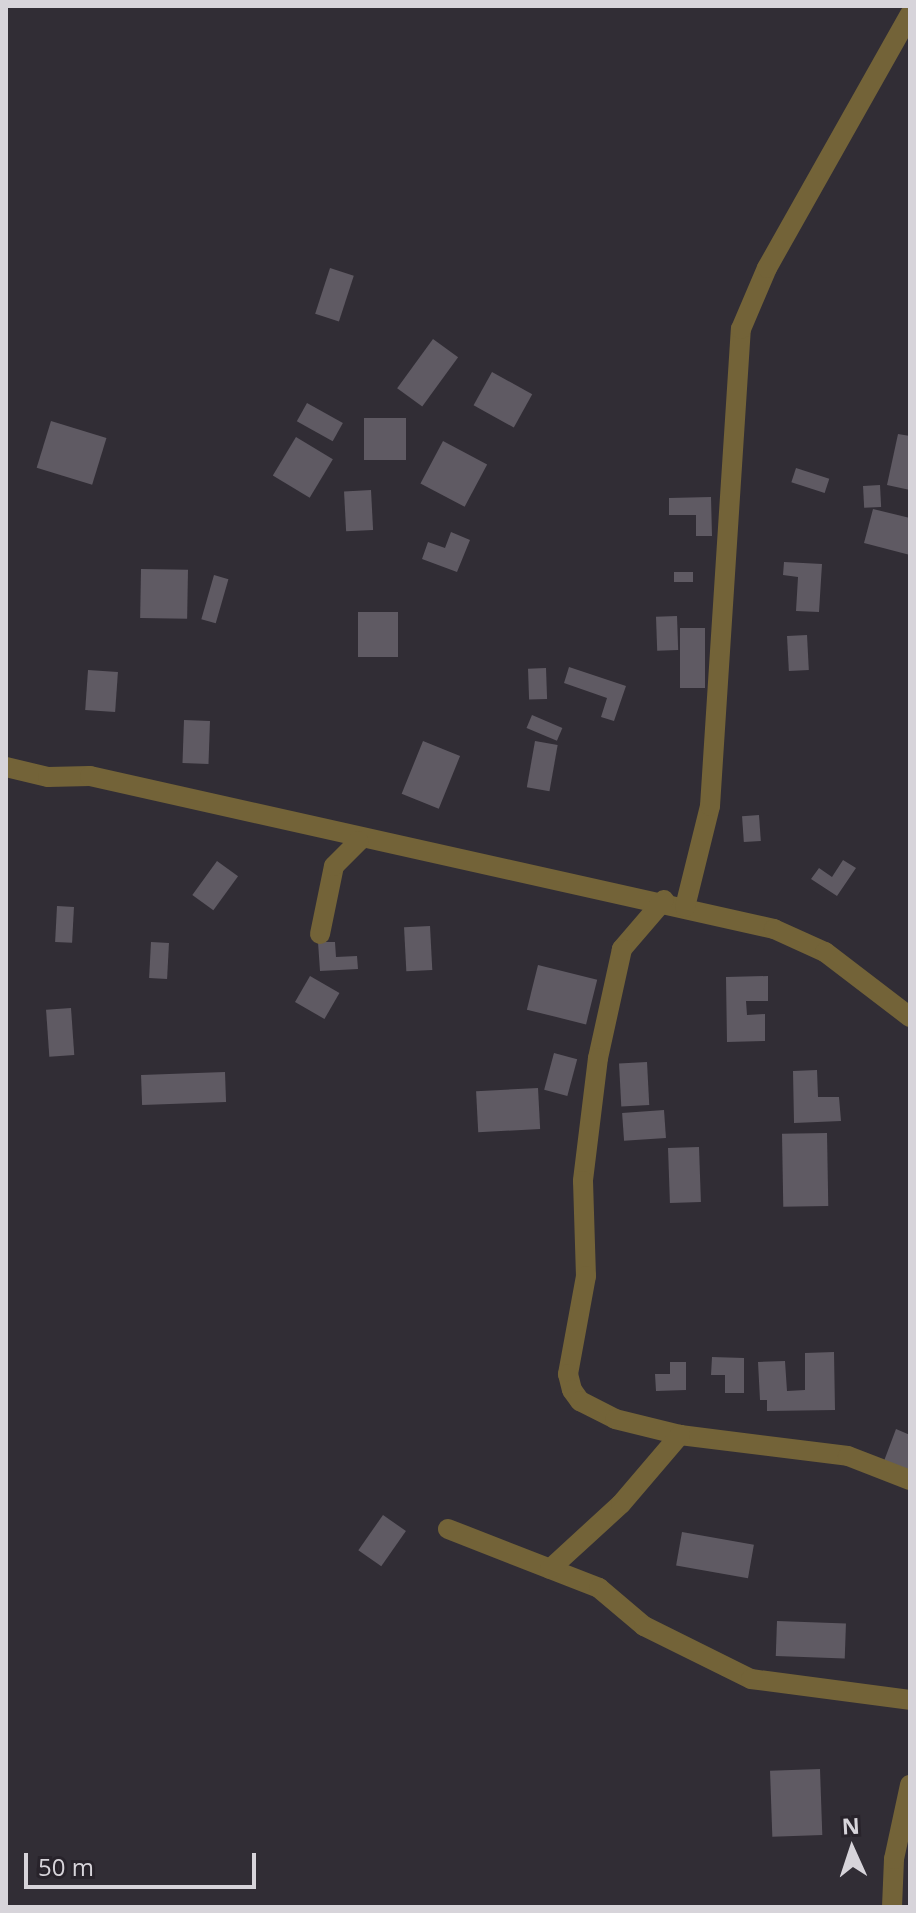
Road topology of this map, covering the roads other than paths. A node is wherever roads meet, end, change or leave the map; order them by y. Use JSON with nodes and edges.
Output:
{"nodes":[{"id":1,"x":910,"y":14,"type":"edge"},
{"id":2,"x":6,"y":767,"type":"edge"},
{"id":3,"x":359,"y":841,"type":"junction"},
{"id":4,"x":664,"y":900,"type":"junction"},
{"id":5,"x":685,"y":907,"type":"junction"},
{"id":6,"x":320,"y":934,"type":"dead end"},
{"id":7,"x":910,"y":1017,"type":"edge"},
{"id":8,"x":680,"y":1435,"type":"junction"},
{"id":9,"x":910,"y":1480,"type":"edge"},
{"id":10,"x":448,"y":1529,"type":"dead end"},
{"id":11,"x":550,"y":1569,"type":"junction"},
{"id":12,"x":910,"y":1700,"type":"edge"},
{"id":13,"x":910,"y":1785,"type":"edge"},
{"id":14,"x":892,"y":1907,"type":"edge"}],
"edges":[{"from":1,"to":5,"type":"street"},
{"from":2,"to":3,"type":"street"},
{"from":3,"to":4,"type":"street"},
{"from":3,"to":6,"type":"street"},
{"from":4,"to":5,"type":"street"},
{"from":4,"to":8,"type":"street"},
{"from":5,"to":7,"type":"street"},
{"from":8,"to":9,"type":"street"},
{"from":8,"to":11,"type":"street"},
{"from":10,"to":11,"type":"street"},
{"from":11,"to":12,"type":"street"},
{"from":13,"to":14,"type":"street"}]}
